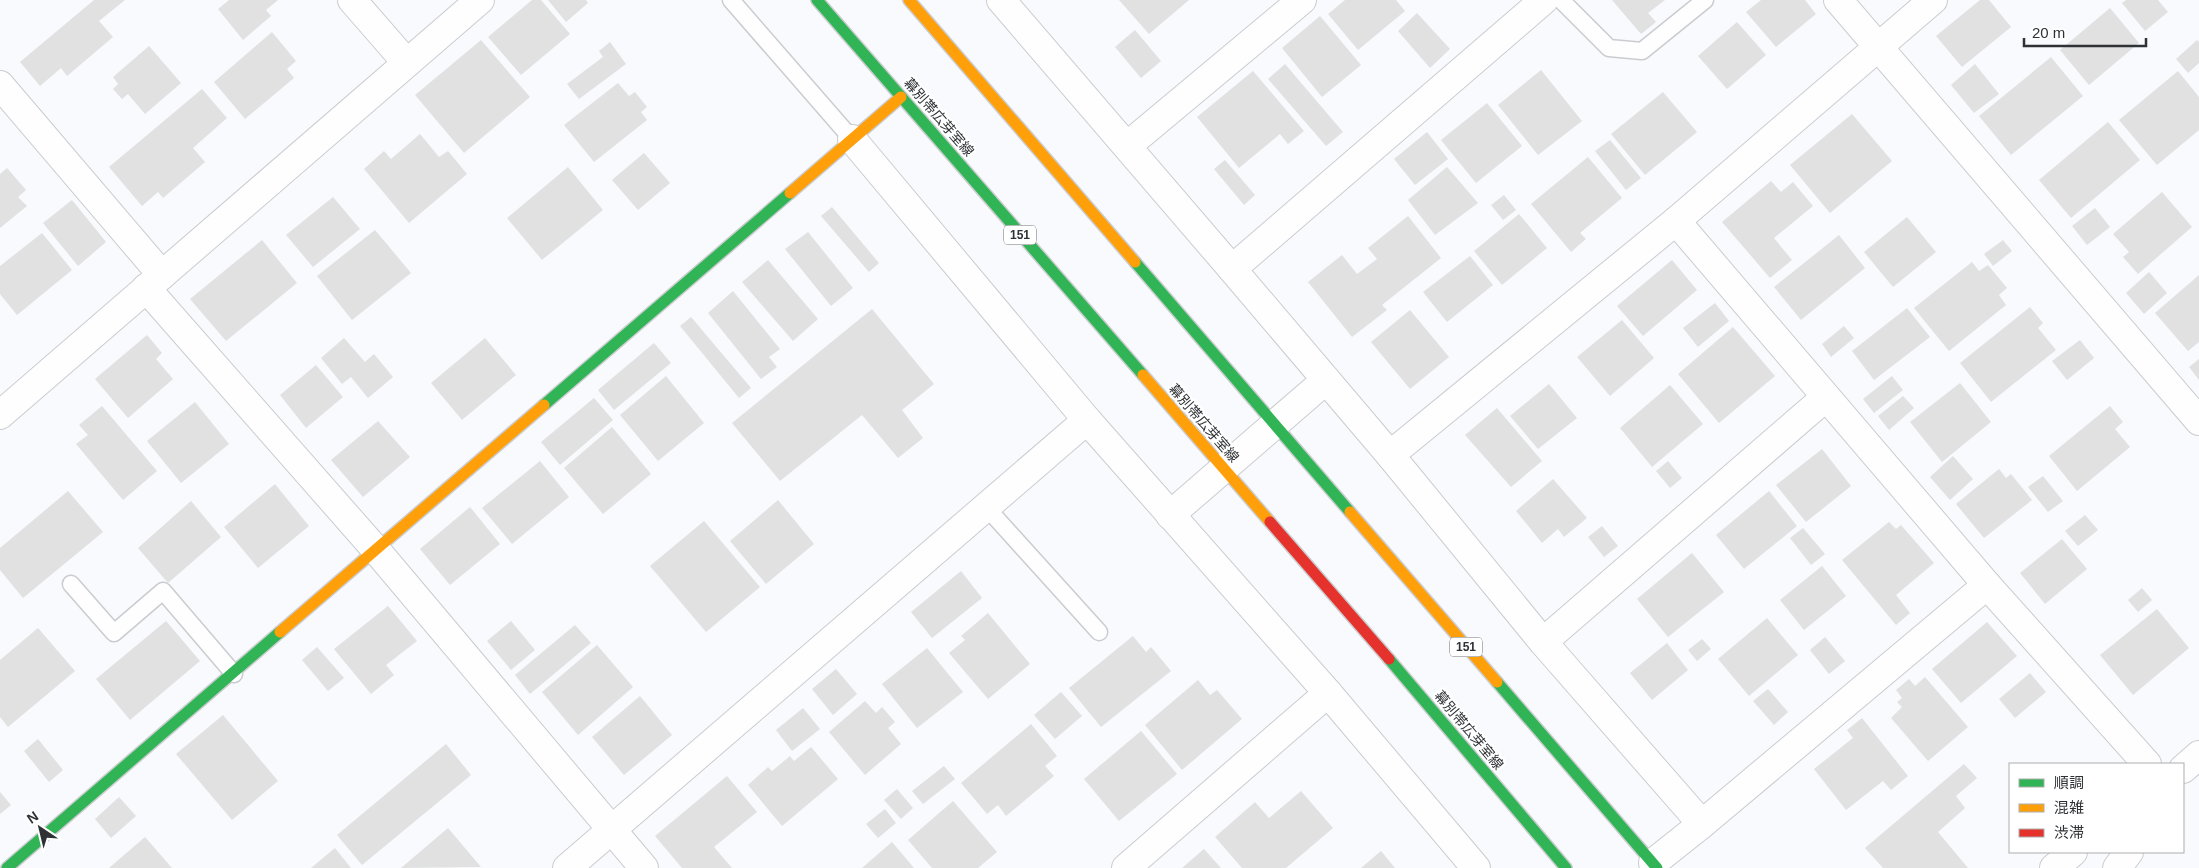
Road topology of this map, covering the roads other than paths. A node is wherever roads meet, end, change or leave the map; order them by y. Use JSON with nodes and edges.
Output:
{"nodes":[{"id":1,"x":352,"y":0,"type":"edge"},
{"id":2,"x":480,"y":0,"type":"edge"},
{"id":3,"x":731,"y":0,"type":"edge"},
{"id":4,"x":817,"y":0,"type":"edge"},
{"id":5,"x":911,"y":0,"type":"edge"},
{"id":6,"x":1001,"y":0,"type":"edge"},
{"id":7,"x":1302,"y":0,"type":"edge"},
{"id":8,"x":1544,"y":0,"type":"edge"},
{"id":9,"x":1561,"y":0,"type":"edge"},
{"id":10,"x":1705,"y":0,"type":"edge"},
{"id":11,"x":1838,"y":0,"type":"edge"},
{"id":12,"x":1933,"y":0,"type":"edge"},
{"id":13,"x":1878,"y":46,"type":"junction"},
{"id":14,"x":406,"y":62,"type":"junction"},
{"id":15,"x":0,"y":85,"type":"edge"},
{"id":16,"x":901,"y":97,"type":"junction"},
{"id":17,"x":852,"y":140,"type":"junction"},
{"id":18,"x":1127,"y":146,"type":"junction"},
{"id":19,"x":1676,"y":221,"type":"junction"},
{"id":20,"x":1232,"y":269,"type":"junction"},
{"id":21,"x":154,"y":281,"type":"junction"},
{"id":22,"x":1326,"y":380,"type":"junction"},
{"id":23,"x":1826,"y":397,"type":"junction"},
{"id":24,"x":0,"y":415,"type":"edge"},
{"id":25,"x":1087,"y":420,"type":"junction"},
{"id":26,"x":2199,"y":421,"type":"edge"},
{"id":27,"x":1274,"y":425,"type":"junction"},
{"id":28,"x":1390,"y":455,"type":"junction"},
{"id":29,"x":1224,"y":469,"type":"junction"},
{"id":30,"x":986,"y":507,"type":"junction"},
{"id":31,"x":1170,"y":515,"type":"junction"},
{"id":32,"x":377,"y":551,"type":"junction"},
{"id":33,"x":71,"y":584,"type":"dead end"},
{"id":34,"x":1987,"y":585,"type":"junction"},
{"id":35,"x":1100,"y":632,"type":"dead end"},
{"id":36,"x":1543,"y":642,"type":"junction"},
{"id":37,"x":234,"y":674,"type":"junction"},
{"id":38,"x":1328,"y":693,"type":"junction"},
{"id":39,"x":2199,"y":754,"type":"edge"},
{"id":40,"x":2146,"y":763,"type":"edge"},
{"id":41,"x":2184,"y":768,"type":"edge"},
{"id":42,"x":1702,"y":824,"type":"junction"},
{"id":43,"x":611,"y":830,"type":"junction"},
{"id":44,"x":2072,"y":853,"type":"edge"},
{"id":45,"x":1655,"y":866,"type":"edge"},
{"id":46,"x":7,"y":868,"type":"edge"},
{"id":47,"x":567,"y":868,"type":"edge"},
{"id":48,"x":644,"y":868,"type":"edge"},
{"id":49,"x":1126,"y":868,"type":"edge"},
{"id":50,"x":1476,"y":868,"type":"edge"},
{"id":51,"x":1566,"y":868,"type":"edge"},
{"id":52,"x":2054,"y":868,"type":"edge"}],
"edges":[{"from":1,"to":14,"type":"street"},
{"from":2,"to":14,"type":"street"},
{"from":3,"to":17,"type":"lane"},
{"from":4,"to":16,"type":"main road","name":"幕別帯広芽室線","number":"151"},
{"from":5,"to":27,"type":"main road","number":"151"},
{"from":6,"to":18,"type":"street"},
{"from":7,"to":18,"type":"street"},
{"from":8,"to":20,"type":"street"},
{"from":9,"to":10,"type":"lane"},
{"from":11,"to":13,"type":"street"},
{"from":12,"to":13,"type":"street"},
{"from":13,"to":19,"type":"street"},
{"from":13,"to":26,"type":"street"},
{"from":14,"to":21,"type":"street"},
{"from":15,"to":21,"type":"street"},
{"from":16,"to":17,"type":"main road"},
{"from":16,"to":29,"type":"main road","name":"幕別帯広芽室線","number":"151"},
{"from":17,"to":25,"type":"street"},
{"from":17,"to":32,"type":"main road"},
{"from":18,"to":20,"type":"street"},
{"from":19,"to":23,"type":"street"},
{"from":19,"to":28,"type":"street"},
{"from":20,"to":22,"type":"street"},
{"from":21,"to":24,"type":"street"},
{"from":21,"to":32,"type":"street"},
{"from":22,"to":27,"type":"street"},
{"from":22,"to":28,"type":"street"},
{"from":23,"to":34,"type":"street"},
{"from":23,"to":36,"type":"street"},
{"from":25,"to":30,"type":"street"},
{"from":25,"to":31,"type":"street"},
{"from":27,"to":29,"type":"street"},
{"from":27,"to":45,"type":"main road","number":"151"},
{"from":28,"to":36,"type":"street"},
{"from":29,"to":31,"type":"street"},
{"from":29,"to":51,"type":"main road","name":"幕別帯広芽室線","number":"151"},
{"from":30,"to":35,"type":"lane"},
{"from":30,"to":43,"type":"street"},
{"from":31,"to":38,"type":"street"},
{"from":32,"to":37,"type":"main road"},
{"from":32,"to":43,"type":"street"},
{"from":33,"to":37,"type":"lane"},
{"from":34,"to":40,"type":"street"},
{"from":34,"to":42,"type":"street"},
{"from":36,"to":42,"type":"street"},
{"from":37,"to":46,"type":"main road"},
{"from":38,"to":49,"type":"street"},
{"from":38,"to":50,"type":"street"},
{"from":39,"to":41,"type":"street"},
{"from":42,"to":45,"type":"street"},
{"from":43,"to":47,"type":"street"},
{"from":43,"to":48,"type":"street"},
{"from":44,"to":52,"type":"street"}]}
